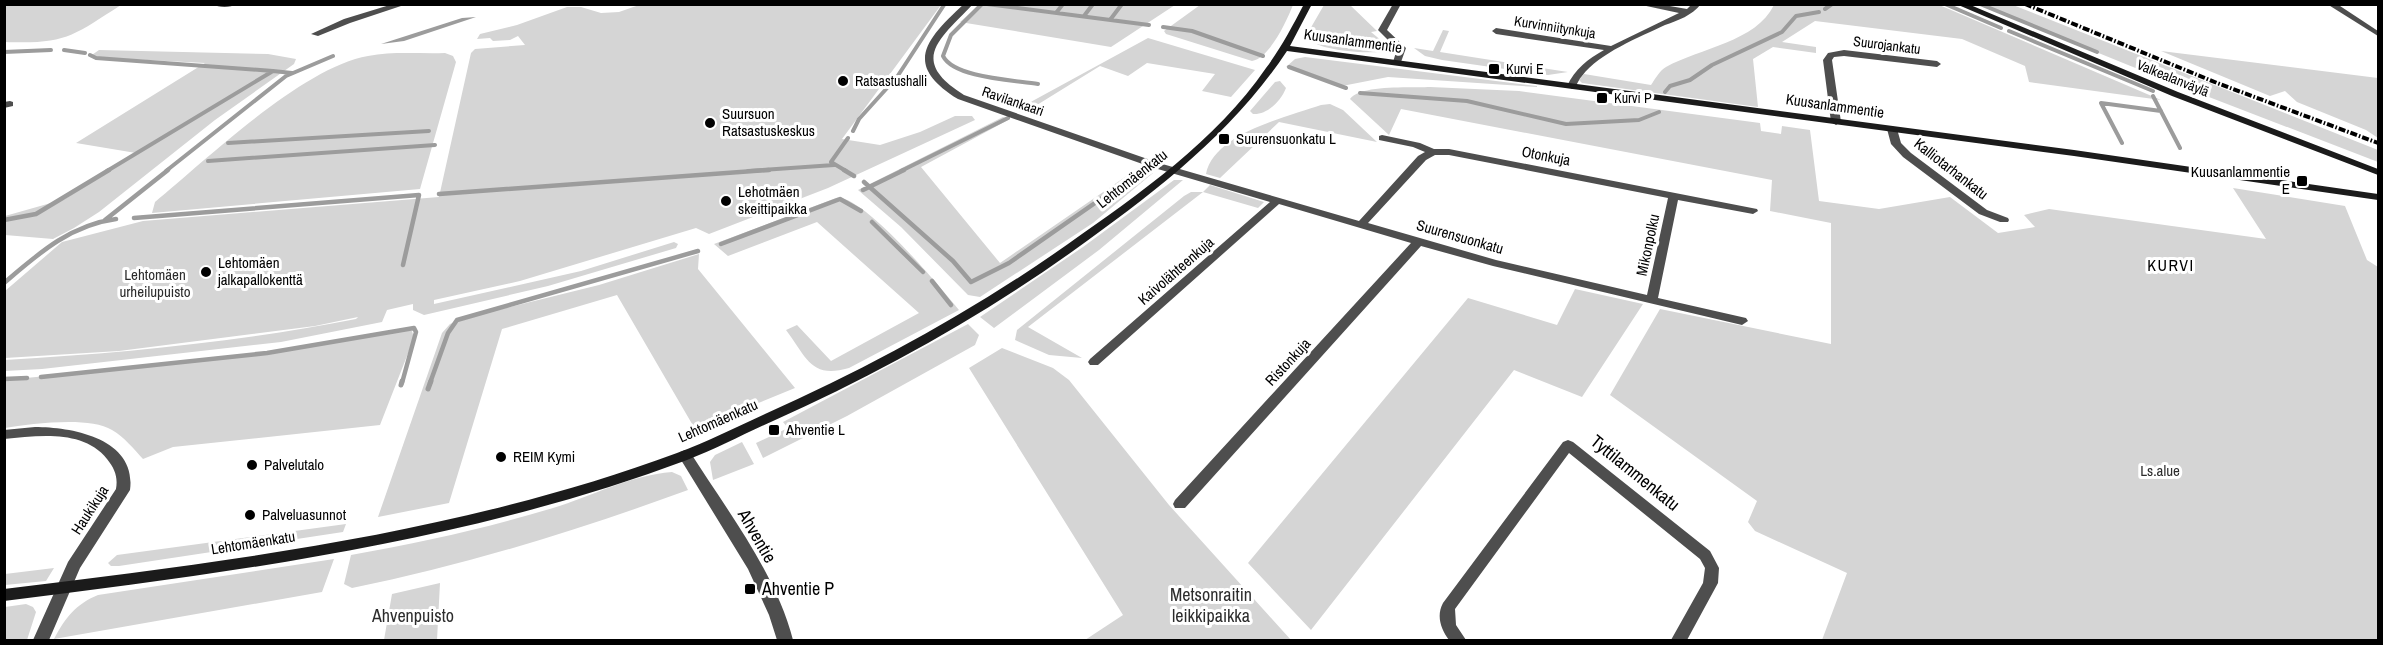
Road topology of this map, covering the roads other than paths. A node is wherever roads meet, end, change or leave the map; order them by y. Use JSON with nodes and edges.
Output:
{"nodes":[{"id":1,"x":217,"y":4,"type":"edge"},
{"id":2,"x":232,"y":4,"type":"edge"},
{"id":3,"x":403,"y":4,"type":"edge"},
{"id":4,"x":969,"y":4,"type":"edge"},
{"id":5,"x":1308,"y":4,"type":"edge"},
{"id":6,"x":1397,"y":4,"type":"edge"},
{"id":7,"x":1641,"y":4,"type":"edge"},
{"id":8,"x":1697,"y":4,"type":"edge"},
{"id":9,"x":1960,"y":4,"type":"edge"},
{"id":10,"x":2331,"y":4,"type":"edge"},
{"id":11,"x":1689,"y":12,"type":"junction"},
{"id":12,"x":1496,"y":31,"type":"dead end"},
{"id":13,"x":315,"y":34,"type":"dead end"},
{"id":14,"x":2379,"y":34,"type":"edge"},
{"id":15,"x":1287,"y":48,"type":"junction"},
{"id":16,"x":1610,"y":48,"type":"junction"},
{"id":17,"x":1397,"y":62,"type":"junction"},
{"id":18,"x":1937,"y":64,"type":"dead end"},
{"id":19,"x":1572,"y":86,"type":"junction"},
{"id":20,"x":1836,"y":122,"type":"junction"},
{"id":21,"x":1892,"y":129,"type":"junction"},
{"id":22,"x":1382,"y":138,"type":"dead end"},
{"id":23,"x":1433,"y":152,"type":"junction"},
{"id":24,"x":1174,"y":170,"type":"junction"},
{"id":25,"x":2379,"y":171,"type":"edge"},
{"id":26,"x":1674,"y":195,"type":"junction"},
{"id":27,"x":2379,"y":197,"type":"edge"},
{"id":28,"x":1277,"y":201,"type":"junction"},
{"id":29,"x":1753,"y":211,"type":"dead end"},
{"id":30,"x":2004,"y":220,"type":"dead end"},
{"id":31,"x":1362,"y":224,"type":"junction"},
{"id":32,"x":1419,"y":241,"type":"junction"},
{"id":33,"x":1652,"y":300,"type":"junction"},
{"id":34,"x":1742,"y":321,"type":"dead end"},
{"id":35,"x":1094,"y":362,"type":"dead end"},
{"id":36,"x":4,"y":435,"type":"edge"},
{"id":37,"x":685,"y":455,"type":"junction"},
{"id":38,"x":1180,"y":504,"type":"dead end"},
{"id":39,"x":65,"y":587,"type":"junction"},
{"id":40,"x":4,"y":595,"type":"edge"},
{"id":41,"x":41,"y":640,"type":"edge"},
{"id":42,"x":785,"y":640,"type":"edge"},
{"id":43,"x":1458,"y":640,"type":"edge"},
{"id":44,"x":1679,"y":640,"type":"edge"}],
"edges":[{"from":1,"to":2,"type":"street"},
{"from":3,"to":13,"type":"street"},
{"from":4,"to":24,"type":"street","name":"Ravilankaari"},
{"from":5,"to":15,"type":"street","name":"Lehtomäenkatu"},
{"from":6,"to":17,"type":"street"},
{"from":7,"to":11,"type":"street"},
{"from":8,"to":11,"type":"street"},
{"from":9,"to":25,"type":"street","name":"Valkealanväylä"},
{"from":10,"to":14,"type":"street"},
{"from":11,"to":16,"type":"street"},
{"from":12,"to":16,"type":"street","name":"Kurvinniitynkuja"},
{"from":15,"to":17,"type":"street","name":"Kuusanlammentie"},
{"from":15,"to":24,"type":"street","name":"Lehtomäenkatu"},
{"from":16,"to":19,"type":"street"},
{"from":17,"to":19,"type":"street","name":"Kuusanlammentie"},
{"from":18,"to":20,"type":"street","name":"Suurojankatu"},
{"from":19,"to":20,"type":"street","name":"Kuusanlammentie"},
{"from":20,"to":21,"type":"street","name":"Kuusanlammentie"},
{"from":21,"to":27,"type":"street","name":"Kuusanlammentie"},
{"from":21,"to":30,"type":"street","name":"Kalliotarhankatu"},
{"from":22,"to":23,"type":"street","name":"Otonkuja"},
{"from":23,"to":26,"type":"street","name":"Otonkuja"},
{"from":23,"to":31,"type":"street"},
{"from":24,"to":28,"type":"street","name":"Suurensuonkatu"},
{"from":24,"to":37,"type":"street","name":"Lehtomäenkatu"},
{"from":26,"to":29,"type":"street","name":"Otonkuja"},
{"from":26,"to":33,"type":"street","name":"Mikonpolku"},
{"from":28,"to":31,"type":"street","name":"Suurensuonkatu"},
{"from":28,"to":35,"type":"street","name":"Kaivolähteenkuja"},
{"from":31,"to":32,"type":"street","name":"Suurensuonkatu"},
{"from":32,"to":33,"type":"street","name":"Suurensuonkatu"},
{"from":32,"to":38,"type":"street","name":"Ristonkuja"},
{"from":33,"to":34,"type":"street","name":"Suurensuonkatu"},
{"from":36,"to":39,"type":"street","name":"Haukikuja"},
{"from":37,"to":39,"type":"street","name":"Lehtomäenkatu"},
{"from":37,"to":42,"type":"street","name":"Ahventie"},
{"from":39,"to":40,"type":"street","name":"Lehtomäenkatu"},
{"from":39,"to":41,"type":"street","name":"Haukikuja"},
{"from":43,"to":44,"type":"street","name":"Tyttilammenkatu"}]}
